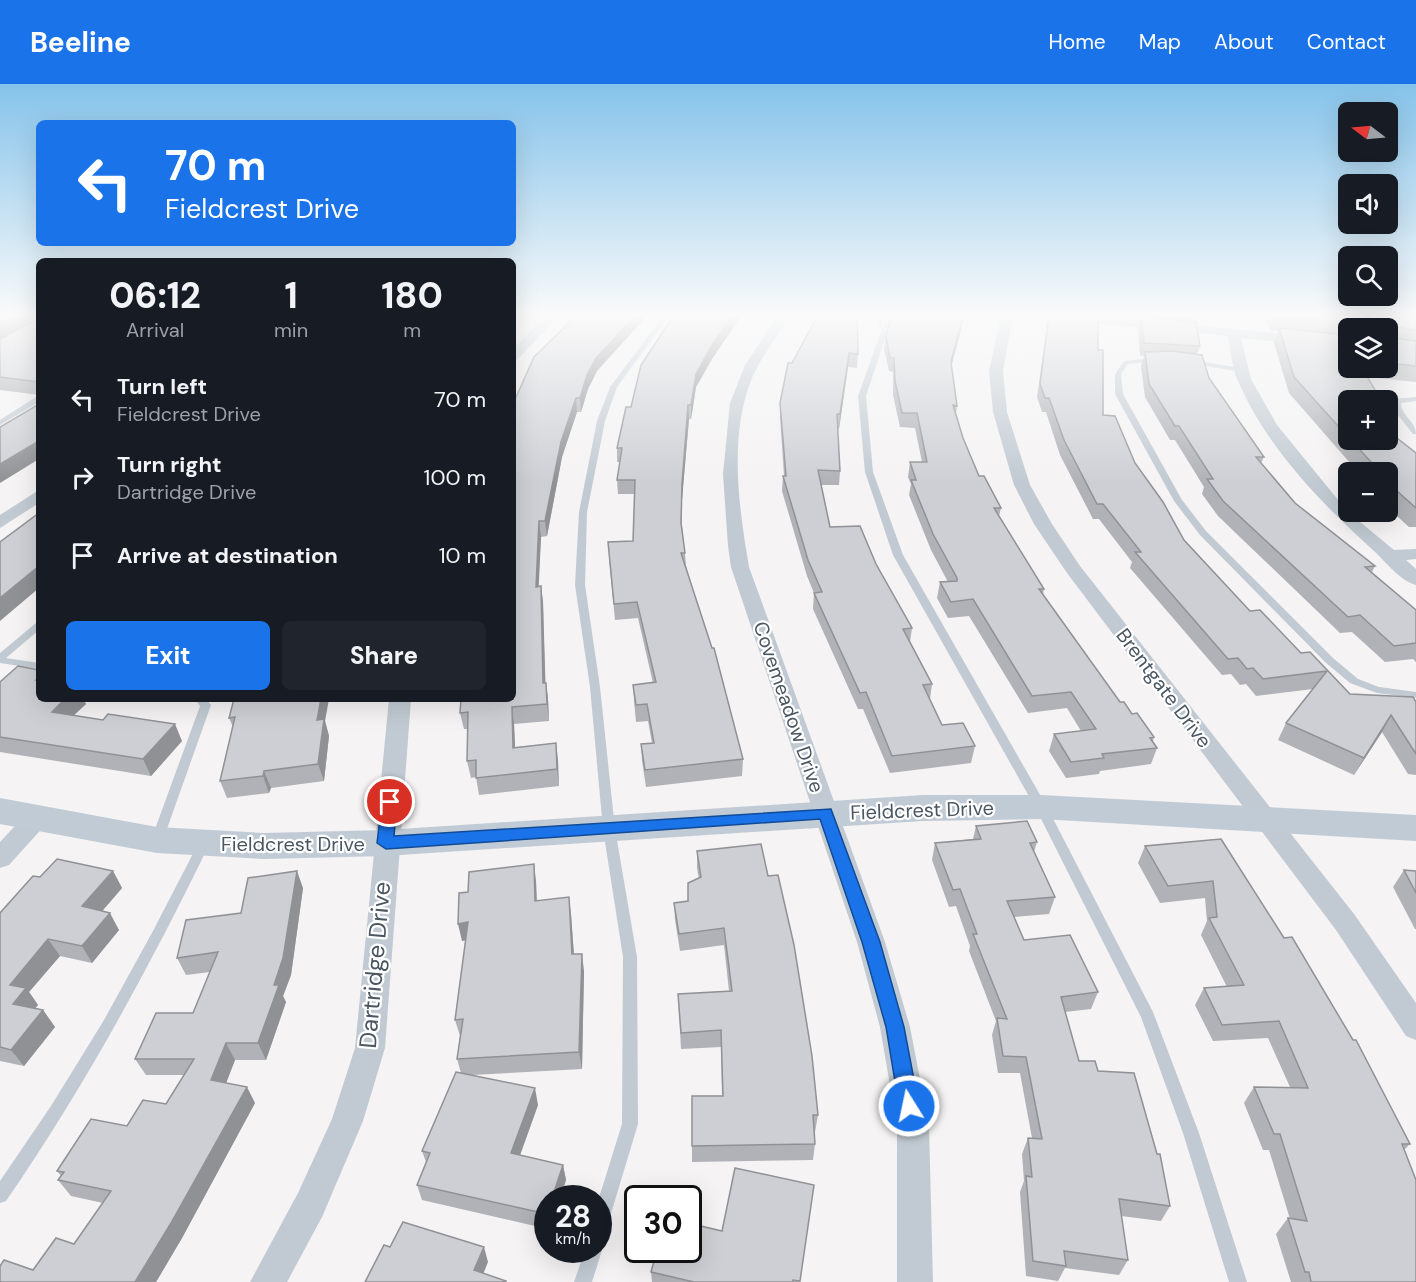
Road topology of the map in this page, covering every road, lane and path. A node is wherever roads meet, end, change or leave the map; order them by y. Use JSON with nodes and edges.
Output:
{"nodes":[{"id":1,"x":1241,"y":370,"type":"edge"},
{"id":2,"x":626,"y":371,"type":"edge"},
{"id":3,"x":751,"y":371,"type":"edge"},
{"id":4,"x":869,"y":371,"type":"edge"},
{"id":5,"x":996,"y":371,"type":"edge"},
{"id":6,"x":1120,"y":371,"type":"edge"},
{"id":7,"x":1416,"y":399,"type":"edge"},
{"id":8,"x":36,"y":401,"type":"edge"},
{"id":9,"x":0,"y":423,"type":"edge"},
{"id":10,"x":1416,"y":432,"type":"edge"},
{"id":11,"x":36,"y":497,"type":"edge"},
{"id":12,"x":0,"y":523,"type":"edge"},
{"id":13,"x":1416,"y":554,"type":"edge"},
{"id":14,"x":1388,"y":556,"type":"junction"},
{"id":15,"x":1416,"y":579,"type":"edge"},
{"id":16,"x":36,"y":627,"type":"edge"},
{"id":17,"x":0,"y":659,"type":"edge"},
{"id":18,"x":36,"y":665,"type":"edge"},
{"id":19,"x":1416,"y":695,"type":"edge"},
{"id":20,"x":203,"y":702,"type":"edge"},
{"id":21,"x":400,"y":702,"type":"edge"},
{"id":22,"x":1041,"y":807,"type":"junction"},
{"id":23,"x":0,"y":811,"type":"edge"},
{"id":24,"x":825,"y":813,"type":"junction"},
{"id":25,"x":38,"y":818,"type":"junction"},
{"id":26,"x":1264,"y":819,"type":"junction"},
{"id":27,"x":1416,"y":828,"type":"edge"},
{"id":28,"x":609,"y":829,"type":"junction"},
{"id":29,"x":158,"y":840,"type":"junction"},
{"id":30,"x":386,"y":843,"type":"junction"},
{"id":31,"x":203,"y":845,"type":"junction"},
{"id":32,"x":0,"y":858,"type":"edge"},
{"id":33,"x":1410,"y":1006,"type":"edge"},
{"id":34,"x":1416,"y":1027,"type":"edge"},
{"id":35,"x":612,"y":1185,"type":"edge"},
{"id":36,"x":0,"y":1195,"type":"edge"},
{"id":37,"x":588,"y":1263,"type":"edge"},
{"id":38,"x":268,"y":1282,"type":"edge"},
{"id":39,"x":583,"y":1282,"type":"edge"},
{"id":40,"x":915,"y":1282,"type":"edge"},
{"id":41,"x":1238,"y":1282,"type":"edge"}],
"edges":[{"from":1,"to":14,"type":"street"},
{"from":2,"to":28,"type":"lane"},
{"from":3,"to":24,"type":"street","name":"Covemeadow Drive"},
{"from":4,"to":22,"type":"lane"},
{"from":5,"to":26,"type":"street","name":"Brentgate Drive"},
{"from":6,"to":19,"type":"lane"},
{"from":7,"to":10,"type":"lane"},
{"from":8,"to":9,"type":"lane"},
{"from":11,"to":12,"type":"street"},
{"from":13,"to":14,"type":"street"},
{"from":14,"to":15,"type":"street"},
{"from":16,"to":17,"type":"lane"},
{"from":17,"to":18,"type":"lane"},
{"from":20,"to":29,"type":"lane"},
{"from":21,"to":30,"type":"street","name":"Dartridge Drive"},
{"from":22,"to":24,"type":"street","name":"Fieldcrest Drive"},
{"from":22,"to":26,"type":"street","name":"Fieldcrest Drive"},
{"from":22,"to":41,"type":"lane"},
{"from":23,"to":25,"type":"street","name":"Fieldcrest Drive"},
{"from":24,"to":28,"type":"street","name":"Fieldcrest Drive"},
{"from":24,"to":40,"type":"street","name":"Covemeadow Drive"},
{"from":25,"to":29,"type":"street","name":"Fieldcrest Drive"},
{"from":25,"to":32,"type":"street"},
{"from":26,"to":27,"type":"street","name":"Fieldcrest Drive"},
{"from":26,"to":33,"type":"street","name":"Brentgate Drive"},
{"from":28,"to":30,"type":"street","name":"Fieldcrest Drive"},
{"from":28,"to":35,"type":"lane"},
{"from":29,"to":31,"type":"street","name":"Fieldcrest Drive"},
{"from":30,"to":31,"type":"street","name":"Fieldcrest Drive"},
{"from":30,"to":38,"type":"street","name":"Dartridge Drive"},
{"from":31,"to":36,"type":"lane"},
{"from":33,"to":34,"type":"street","name":"Brentgate Drive"},
{"from":37,"to":39,"type":"lane"}]}
